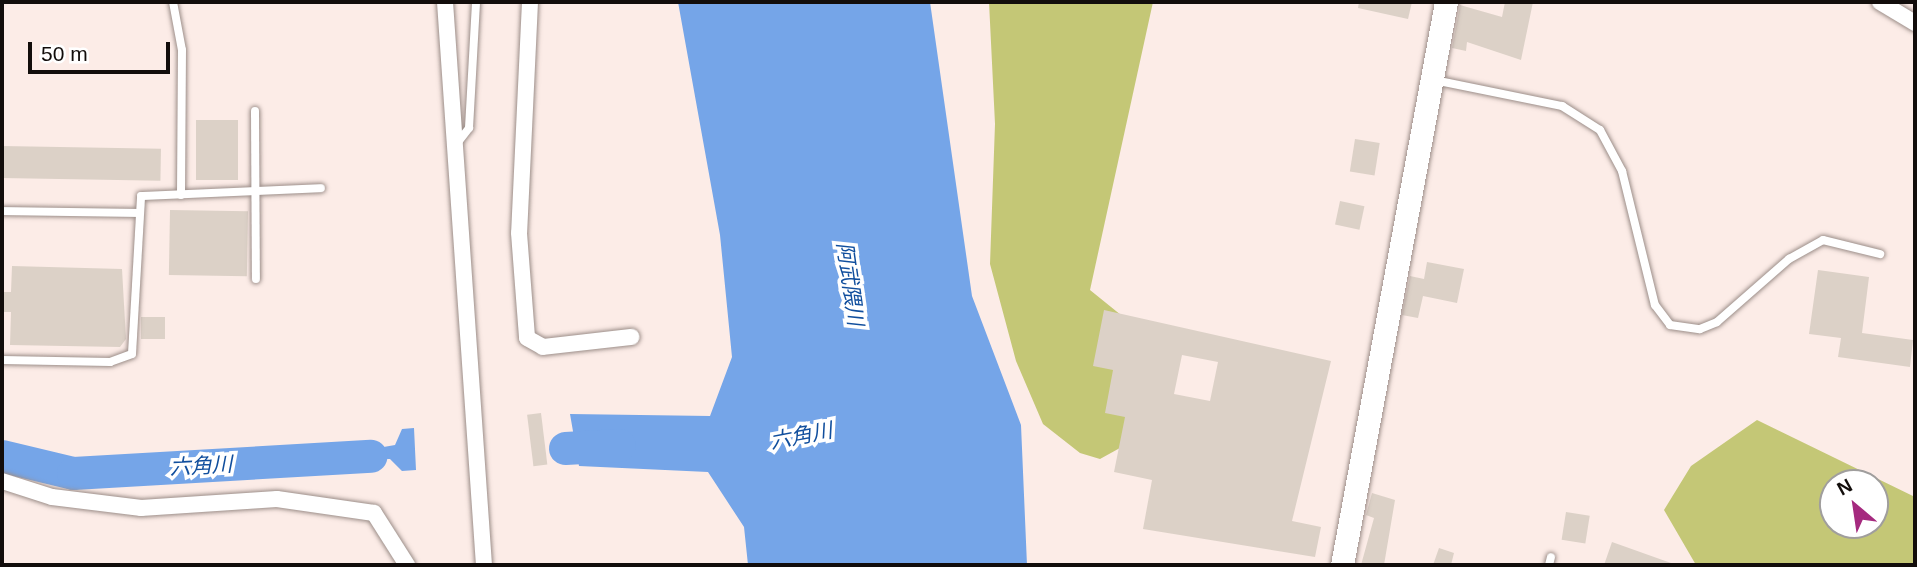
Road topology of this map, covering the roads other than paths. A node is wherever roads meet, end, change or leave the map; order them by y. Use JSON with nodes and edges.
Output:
{"nodes":[{"id":1,"x":173,"y":2,"type":"edge"},
{"id":2,"x":445,"y":2,"type":"edge"},
{"id":3,"x":476,"y":2,"type":"edge"},
{"id":4,"x":530,"y":2,"type":"edge"},
{"id":5,"x":1446,"y":2,"type":"edge"},
{"id":6,"x":1882,"y":2,"type":"edge"},
{"id":7,"x":1915,"y":23,"type":"edge"},
{"id":8,"x":1431,"y":80,"type":"junction"},
{"id":9,"x":255,"y":111,"type":"dead end"},
{"id":10,"x":455,"y":146,"type":"junction"},
{"id":11,"x":321,"y":188,"type":"dead end"},
{"id":12,"x":181,"y":195,"type":"junction"},
{"id":13,"x":256,"y":195,"type":"junction"},
{"id":14,"x":2,"y":211,"type":"edge"},
{"id":15,"x":136,"y":213,"type":"junction"},
{"id":16,"x":1880,"y":254,"type":"dead end"},
{"id":17,"x":256,"y":279,"type":"dead end"},
{"id":18,"x":631,"y":337,"type":"dead end"},
{"id":19,"x":2,"y":360,"type":"edge"},
{"id":20,"x":2,"y":481,"type":"edge"},
{"id":21,"x":407,"y":565,"type":"edge"},
{"id":22,"x":484,"y":565,"type":"edge"},
{"id":23,"x":1342,"y":565,"type":"edge"}],
"edges":[{"from":1,"to":12,"type":"lane"},
{"from":2,"to":10,"type":"street"},
{"from":3,"to":10,"type":"lane"},
{"from":4,"to":18,"type":"street"},
{"from":5,"to":8,"type":"street"},
{"from":6,"to":7,"type":"street"},
{"from":8,"to":16,"type":"lane"},
{"from":8,"to":23,"type":"street"},
{"from":9,"to":13,"type":"lane"},
{"from":10,"to":22,"type":"street"},
{"from":11,"to":13,"type":"lane"},
{"from":12,"to":13,"type":"lane"},
{"from":12,"to":15,"type":"lane"},
{"from":13,"to":17,"type":"lane"},
{"from":14,"to":15,"type":"lane"},
{"from":15,"to":19,"type":"lane"},
{"from":20,"to":21,"type":"street"}]}
